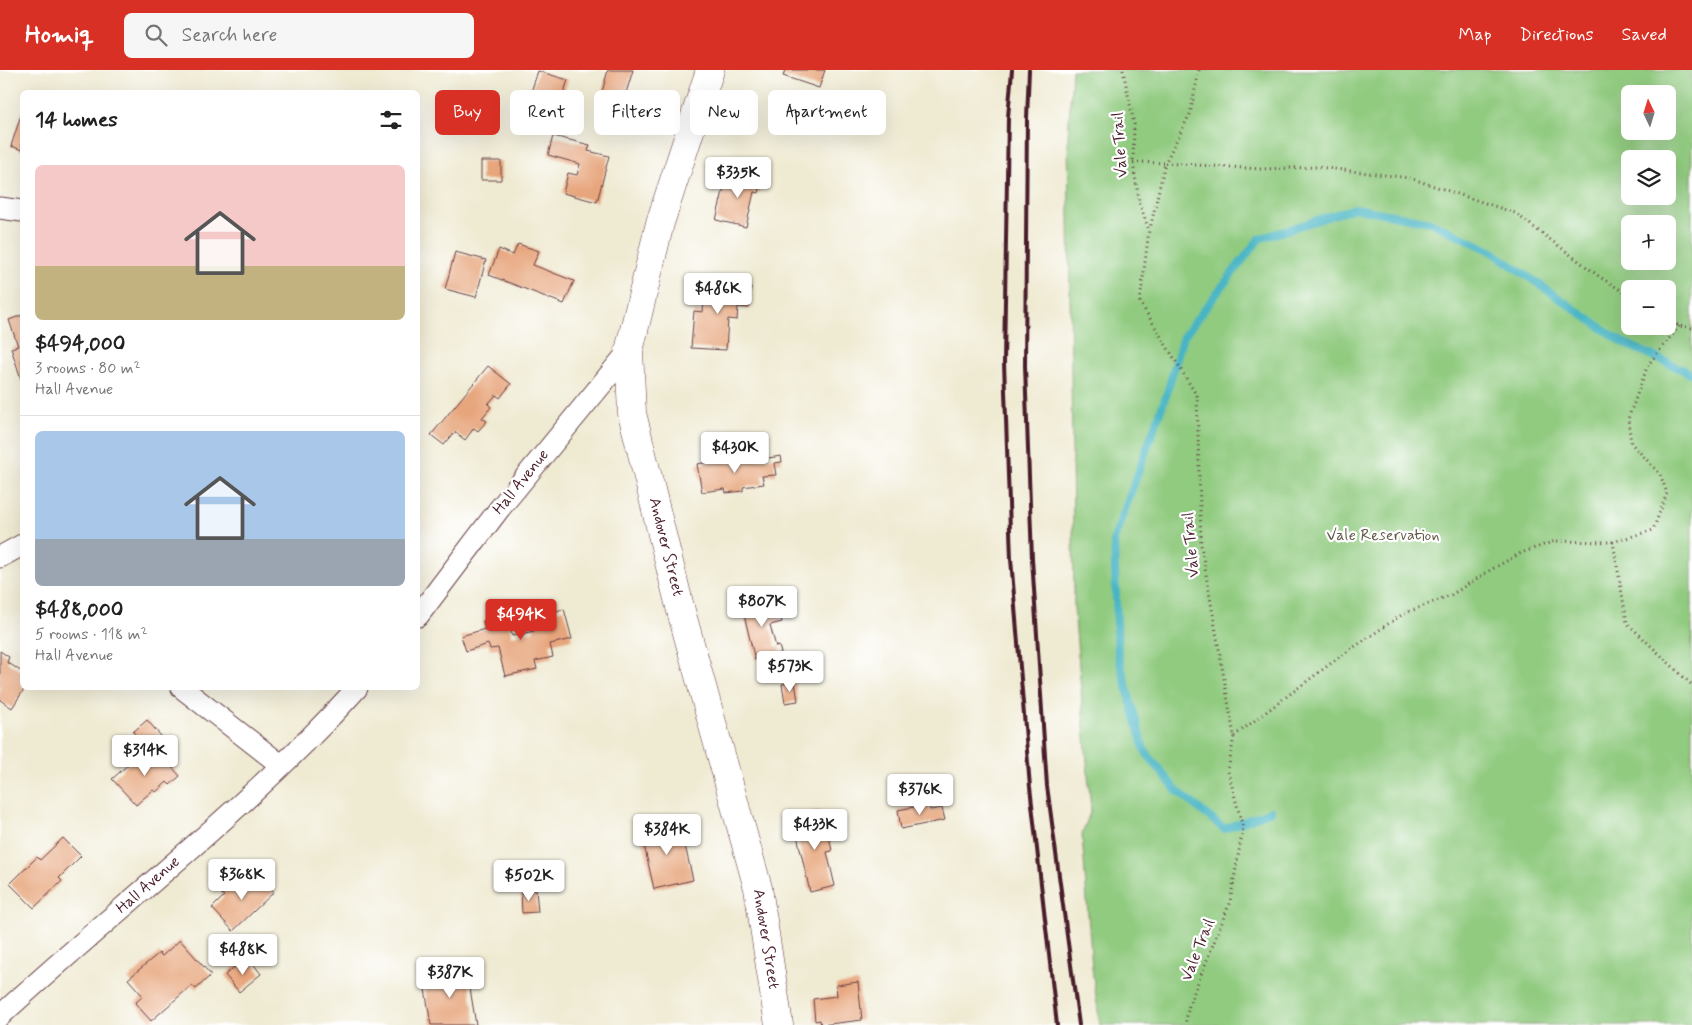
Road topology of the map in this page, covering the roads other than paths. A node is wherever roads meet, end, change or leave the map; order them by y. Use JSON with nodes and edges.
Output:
{"nodes":[{"id":1,"x":710,"y":70,"type":"edge"},
{"id":2,"x":0,"y":208,"type":"edge"},
{"id":3,"x":20,"y":211,"type":"edge"},
{"id":4,"x":629,"y":351,"type":"junction"},
{"id":5,"x":420,"y":613,"type":"edge"},
{"id":6,"x":185,"y":690,"type":"edge"},
{"id":7,"x":355,"y":690,"type":"edge"},
{"id":8,"x":281,"y":765,"type":"junction"},
{"id":9,"x":0,"y":1016,"type":"edge"},
{"id":10,"x":779,"y":1025,"type":"edge"}],
"edges":[{"from":1,"to":4,"type":"main road","name":"Andover Street"},
{"from":2,"to":3,"type":"street"},
{"from":4,"to":5,"type":"street","name":"Hall Avenue"},
{"from":4,"to":10,"type":"main road","name":"Andover Street"},
{"from":6,"to":8,"type":"street"},
{"from":7,"to":8,"type":"street","name":"Hall Avenue"},
{"from":8,"to":9,"type":"street","name":"Hall Avenue"}]}
